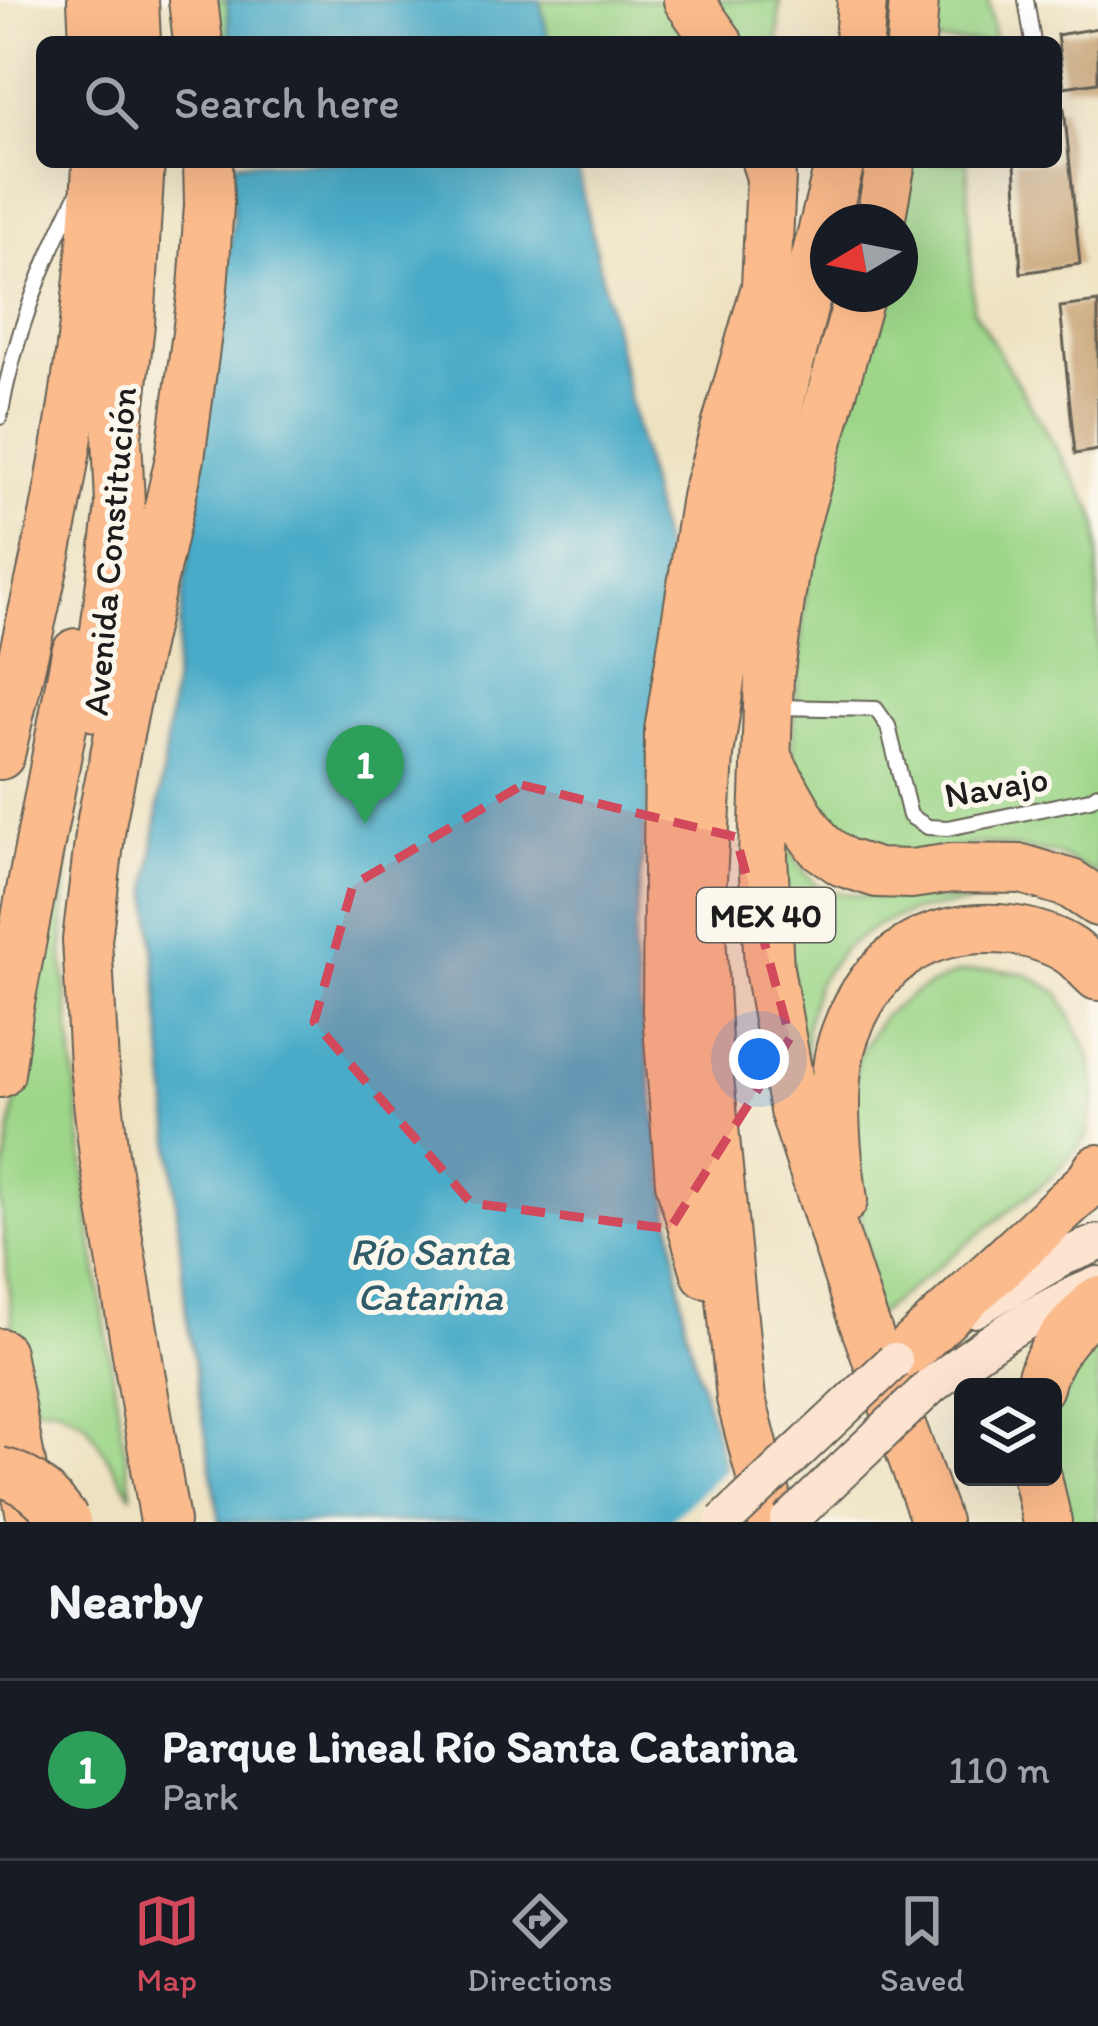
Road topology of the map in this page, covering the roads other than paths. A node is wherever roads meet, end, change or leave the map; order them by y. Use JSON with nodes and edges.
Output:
{"nodes":[{"id":1,"x":92,"y":0,"type":"edge"},
{"id":2,"x":134,"y":0,"type":"edge"},
{"id":3,"x":193,"y":0,"type":"edge"},
{"id":4,"x":688,"y":0,"type":"edge"},
{"id":5,"x":862,"y":0,"type":"edge"},
{"id":6,"x":914,"y":0,"type":"edge"},
{"id":7,"x":1026,"y":0,"type":"edge"},
{"id":8,"x":94,"y":36,"type":"edge"},
{"id":9,"x":136,"y":36,"type":"edge"},
{"id":10,"x":197,"y":36,"type":"edge"},
{"id":11,"x":714,"y":36,"type":"edge"},
{"id":12,"x":859,"y":36,"type":"edge"},
{"id":13,"x":911,"y":36,"type":"edge"},
{"id":14,"x":1033,"y":36,"type":"edge"},
{"id":15,"x":93,"y":168,"type":"edge"},
{"id":16,"x":96,"y":168,"type":"edge"},
{"id":17,"x":140,"y":168,"type":"edge"},
{"id":18,"x":208,"y":168,"type":"edge"},
{"id":19,"x":768,"y":168,"type":"edge"},
{"id":20,"x":839,"y":168,"type":"edge"},
{"id":21,"x":890,"y":168,"type":"edge"},
{"id":22,"x":883,"y":204,"type":"edge"},
{"id":23,"x":855,"y":312,"type":"edge"},
{"id":24,"x":0,"y":417,"type":"edge"},
{"id":25,"x":117,"y":436,"type":"junction"},
{"id":26,"x":769,"y":707,"type":"junction"},
{"id":27,"x":0,"y":755,"type":"edge"},
{"id":28,"x":768,"y":760,"type":"junction"},
{"id":29,"x":1098,"y":794,"type":"edge"},
{"id":30,"x":1098,"y":902,"type":"edge"},
{"id":31,"x":87,"y":940,"type":"junction"},
{"id":32,"x":1098,"y":976,"type":"edge"},
{"id":33,"x":0,"y":1073,"type":"edge"},
{"id":34,"x":1098,"y":1168,"type":"edge"},
{"id":35,"x":1098,"y":1243,"type":"edge"},
{"id":36,"x":1098,"y":1285,"type":"edge"},
{"id":37,"x":1098,"y":1301,"type":"edge"},
{"id":38,"x":858,"y":1306,"type":"junction"},
{"id":39,"x":0,"y":1353,"type":"edge"},
{"id":40,"x":910,"y":1367,"type":"junction"},
{"id":41,"x":1042,"y":1378,"type":"edge"},
{"id":42,"x":741,"y":1399,"type":"junction"},
{"id":43,"x":0,"y":1472,"type":"edge"},
{"id":44,"x":1039,"y":1486,"type":"edge"},
{"id":45,"x":32,"y":1522,"type":"edge"},
{"id":46,"x":66,"y":1522,"type":"edge"},
{"id":47,"x":165,"y":1522,"type":"edge"},
{"id":48,"x":723,"y":1522,"type":"edge"},
{"id":49,"x":773,"y":1522,"type":"edge"},
{"id":50,"x":788,"y":1522,"type":"edge"},
{"id":51,"x":936,"y":1522,"type":"edge"},
{"id":52,"x":1047,"y":1522,"type":"edge"}],
"edges":[{"from":1,"to":8,"type":"highway"},
{"from":2,"to":9,"type":"highway"},
{"from":3,"to":10,"type":"highway"},
{"from":4,"to":11,"type":"highway"},
{"from":5,"to":12,"type":"highway"},
{"from":6,"to":13,"type":"highway"},
{"from":7,"to":14,"type":"lane"},
{"from":15,"to":24,"type":"lane"},
{"from":16,"to":27,"type":"highway"},
{"from":17,"to":25,"type":"highway","name":"Avenida Constitución"},
{"from":18,"to":31,"type":"highway","name":"Avenida Constitución"},
{"from":19,"to":42,"type":"highway"},
{"from":20,"to":42,"type":"highway","number":"MEX 40"},
{"from":21,"to":22,"type":"highway"},
{"from":23,"to":26,"type":"highway","number":"MEX 40"},
{"from":25,"to":31,"type":"highway","name":"Avenida Constitución"},
{"from":25,"to":33,"type":"highway"},
{"from":26,"to":28,"type":"highway","number":"MEX 40"},
{"from":26,"to":29,"type":"lane","name":"Navajo"},
{"from":28,"to":30,"type":"highway"},
{"from":28,"to":38,"type":"highway","number":"MEX 40"},
{"from":31,"to":47,"type":"highway","name":"Avenida Constitución"},
{"from":32,"to":38,"type":"highway"},
{"from":34,"to":40,"type":"highway"},
{"from":35,"to":40,"type":"main road"},
{"from":36,"to":40,"type":"main road"},
{"from":37,"to":41,"type":"highway"},
{"from":38,"to":51,"type":"highway","number":"MEX 40"},
{"from":39,"to":45,"type":"highway"},
{"from":40,"to":48,"type":"main road","bridge":true},
{"from":40,"to":50,"type":"main road","bridge":true},
{"from":42,"to":49,"type":"highway","number":"MEX 40"},
{"from":43,"to":46,"type":"highway","bridge":true},
{"from":44,"to":52,"type":"highway"}]}
